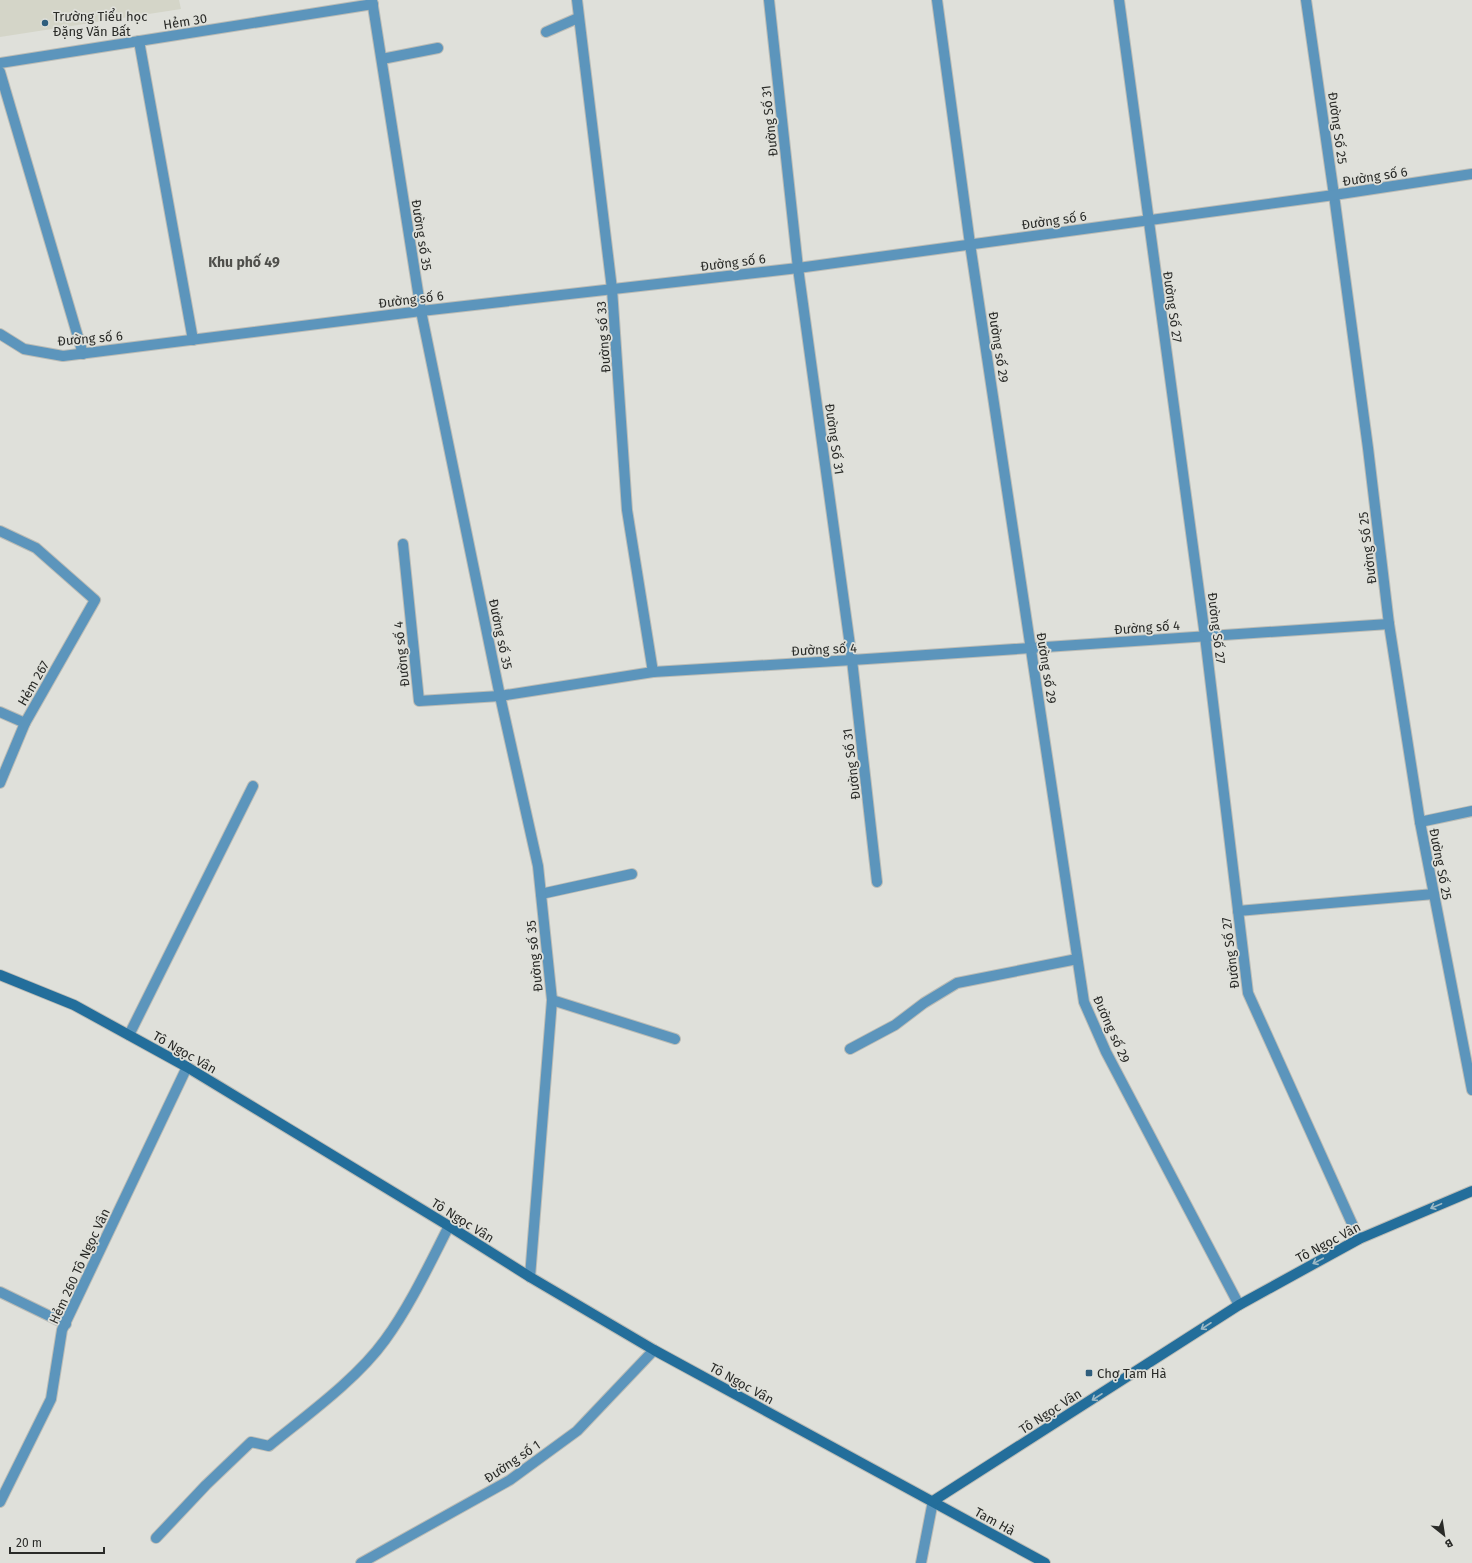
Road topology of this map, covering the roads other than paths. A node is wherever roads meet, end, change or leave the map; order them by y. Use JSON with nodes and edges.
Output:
{"nodes":[{"id":1,"x":577,"y":0,"type":"edge"},
{"id":2,"x":769,"y":0,"type":"edge"},
{"id":3,"x":937,"y":0,"type":"edge"},
{"id":4,"x":1119,"y":0,"type":"edge"},
{"id":5,"x":1306,"y":0,"type":"edge"},
{"id":6,"x":373,"y":2,"type":"edge"},
{"id":7,"x":578,"y":18,"type":"junction"},
{"id":8,"x":546,"y":32,"type":"dead end"},
{"id":9,"x":139,"y":41,"type":"junction"},
{"id":10,"x":438,"y":48,"type":"dead end"},
{"id":11,"x":382,"y":58,"type":"junction"},
{"id":12,"x":0,"y":63,"type":"edge"},
{"id":13,"x":0,"y":72,"type":"edge"},
{"id":14,"x":1472,"y":174,"type":"edge"},
{"id":15,"x":1334,"y":195,"type":"junction"},
{"id":16,"x":1148,"y":220,"type":"junction"},
{"id":17,"x":970,"y":244,"type":"junction"},
{"id":18,"x":798,"y":268,"type":"junction"},
{"id":19,"x":612,"y":289,"type":"junction"},
{"id":20,"x":421,"y":311,"type":"junction"},
{"id":21,"x":0,"y":334,"type":"edge"},
{"id":22,"x":193,"y":340,"type":"junction"},
{"id":23,"x":83,"y":354,"type":"junction"},
{"id":24,"x":0,"y":531,"type":"edge"},
{"id":25,"x":403,"y":544,"type":"dead end"},
{"id":26,"x":1389,"y":624,"type":"junction"},
{"id":27,"x":1205,"y":636,"type":"junction"},
{"id":28,"x":1031,"y":648,"type":"junction"},
{"id":29,"x":852,"y":660,"type":"junction"},
{"id":30,"x":653,"y":672,"type":"junction"},
{"id":31,"x":500,"y":696,"type":"junction"},
{"id":32,"x":0,"y":712,"type":"edge"},
{"id":33,"x":25,"y":723,"type":"junction"},
{"id":34,"x":0,"y":783,"type":"edge"},
{"id":35,"x":253,"y":786,"type":"dead end"},
{"id":36,"x":1472,"y":811,"type":"edge"},
{"id":37,"x":1420,"y":822,"type":"junction"},
{"id":38,"x":632,"y":874,"type":"dead end"},
{"id":39,"x":877,"y":882,"type":"dead end"},
{"id":40,"x":541,"y":894,"type":"junction"},
{"id":41,"x":1434,"y":894,"type":"junction"},
{"id":42,"x":1238,"y":911,"type":"junction"},
{"id":43,"x":1077,"y":959,"type":"junction"},
{"id":44,"x":0,"y":975,"type":"edge"},
{"id":45,"x":552,"y":1000,"type":"junction"},
{"id":46,"x":129,"y":1035,"type":"junction"},
{"id":47,"x":675,"y":1039,"type":"dead end"},
{"id":48,"x":850,"y":1049,"type":"dead end"},
{"id":49,"x":187,"y":1067,"type":"junction"},
{"id":50,"x":1472,"y":1090,"type":"edge"},
{"id":51,"x":1472,"y":1191,"type":"edge"},
{"id":52,"x":449,"y":1226,"type":"junction"},
{"id":53,"x":1359,"y":1239,"type":"junction"},
{"id":54,"x":530,"y":1277,"type":"junction"},
{"id":55,"x":0,"y":1292,"type":"edge"},
{"id":56,"x":1239,"y":1305,"type":"junction"},
{"id":57,"x":66,"y":1324,"type":"junction"},
{"id":58,"x":654,"y":1350,"type":"junction"},
{"id":59,"x":0,"y":1502,"type":"edge"},
{"id":60,"x":933,"y":1502,"type":"junction"},
{"id":61,"x":156,"y":1538,"type":"dead end"},
{"id":62,"x":361,"y":1563,"type":"edge"},
{"id":63,"x":921,"y":1563,"type":"edge"},
{"id":64,"x":1045,"y":1563,"type":"edge"}],
"edges":[{"from":1,"to":7,"type":"street","name":"Đường số 33"},
{"from":2,"to":18,"type":"street","name":"Đường Số 31"},
{"from":3,"to":17,"type":"street","name":"Đường số 29"},
{"from":4,"to":16,"type":"street","name":"Đường Số 27"},
{"from":5,"to":15,"type":"street","name":"Đường Số 25"},
{"from":6,"to":9,"type":"street","name":"Hẻm 30"},
{"from":6,"to":11,"type":"street","name":"Đường số 35"},
{"from":7,"to":8,"type":"street"},
{"from":7,"to":19,"type":"street","name":"Đường số 33"},
{"from":9,"to":12,"type":"street","name":"Hẻm 30"},
{"from":9,"to":22,"type":"street"},
{"from":10,"to":11,"type":"street"},
{"from":11,"to":20,"type":"street","name":"Đường số 35"},
{"from":13,"to":23,"type":"street"},
{"from":14,"to":15,"type":"street","name":"Đường số 6"},
{"from":15,"to":16,"type":"street","name":"Đường số 6"},
{"from":15,"to":26,"type":"street","name":"Đường Số 25"},
{"from":16,"to":17,"type":"street","name":"Đường số 6"},
{"from":16,"to":27,"type":"street","name":"Đường Số 27"},
{"from":17,"to":18,"type":"street","name":"Đường số 6"},
{"from":17,"to":28,"type":"street","name":"Đường số 29"},
{"from":18,"to":19,"type":"street","name":"Đường số 6"},
{"from":18,"to":29,"type":"street","name":"Đường Số 31"},
{"from":19,"to":20,"type":"street","name":"Đường số 6"},
{"from":19,"to":30,"type":"street","name":"Đường số 33"},
{"from":20,"to":22,"type":"street","name":"Đường số 6"},
{"from":20,"to":31,"type":"street","name":"Đường số 35"},
{"from":21,"to":23,"type":"street","name":"Đường số 6"},
{"from":22,"to":23,"type":"street","name":"Đường số 6"},
{"from":24,"to":33,"type":"street","name":"Hẻm 267"},
{"from":25,"to":31,"type":"street","name":"Đường số 4"},
{"from":26,"to":27,"type":"street","name":"Đường số 4"},
{"from":26,"to":37,"type":"street","name":"Đường Số 25"},
{"from":27,"to":28,"type":"street","name":"Đường số 4"},
{"from":27,"to":42,"type":"street","name":"Đường Số 27"},
{"from":28,"to":29,"type":"street","name":"Đường số 4"},
{"from":28,"to":43,"type":"street","name":"Đường số 29"},
{"from":29,"to":30,"type":"street","name":"Đường số 4"},
{"from":29,"to":39,"type":"street","name":"Đường Số 31"},
{"from":30,"to":31,"type":"street","name":"Đường số 4"},
{"from":31,"to":40,"type":"street","name":"Đường số 35"},
{"from":32,"to":33,"type":"street"},
{"from":33,"to":34,"type":"street","name":"Hẻm 267"},
{"from":35,"to":46,"type":"street"},
{"from":36,"to":37,"type":"street"},
{"from":37,"to":41,"type":"street","name":"Đường Số 25"},
{"from":38,"to":40,"type":"street"},
{"from":40,"to":45,"type":"street","name":"Đường số 35"},
{"from":41,"to":42,"type":"street"},
{"from":41,"to":50,"type":"street","name":"Đường Số 25"},
{"from":42,"to":53,"type":"street","name":"Đường Số 27"},
{"from":43,"to":48,"type":"street"},
{"from":43,"to":56,"type":"street","name":"Đường số 29"},
{"from":44,"to":46,"type":"main road","name":"Tô Ngọc Vân"},
{"from":45,"to":47,"type":"street"},
{"from":45,"to":54,"type":"street","name":"Đường số 35"},
{"from":46,"to":49,"type":"main road","name":"Tô Ngọc Vân"},
{"from":49,"to":52,"type":"main road","name":"Tô Ngọc Vân"},
{"from":49,"to":57,"type":"street","name":"Hẻm 260 Tô Ngọc Vân"},
{"from":51,"to":53,"type":"main road","name":"Tô Ngọc Vân","one_way":true},
{"from":52,"to":54,"type":"main road","name":"Tô Ngọc Vân"},
{"from":52,"to":61,"type":"street"},
{"from":53,"to":56,"type":"main road","name":"Tô Ngọc Vân","one_way":true},
{"from":54,"to":58,"type":"main road","name":"Tô Ngọc Vân"},
{"from":55,"to":57,"type":"street"},
{"from":56,"to":60,"type":"main road","name":"Tô Ngọc Vân","one_way":true},
{"from":57,"to":59,"type":"street","name":"Hẻm 260 Tô Ngọc Vân"},
{"from":58,"to":60,"type":"main road","name":"Tô Ngọc Vân"},
{"from":58,"to":62,"type":"street","name":"Đường số 1"},
{"from":60,"to":63,"type":"street"},
{"from":60,"to":64,"type":"main road","name":"Tam Hà"}]}
